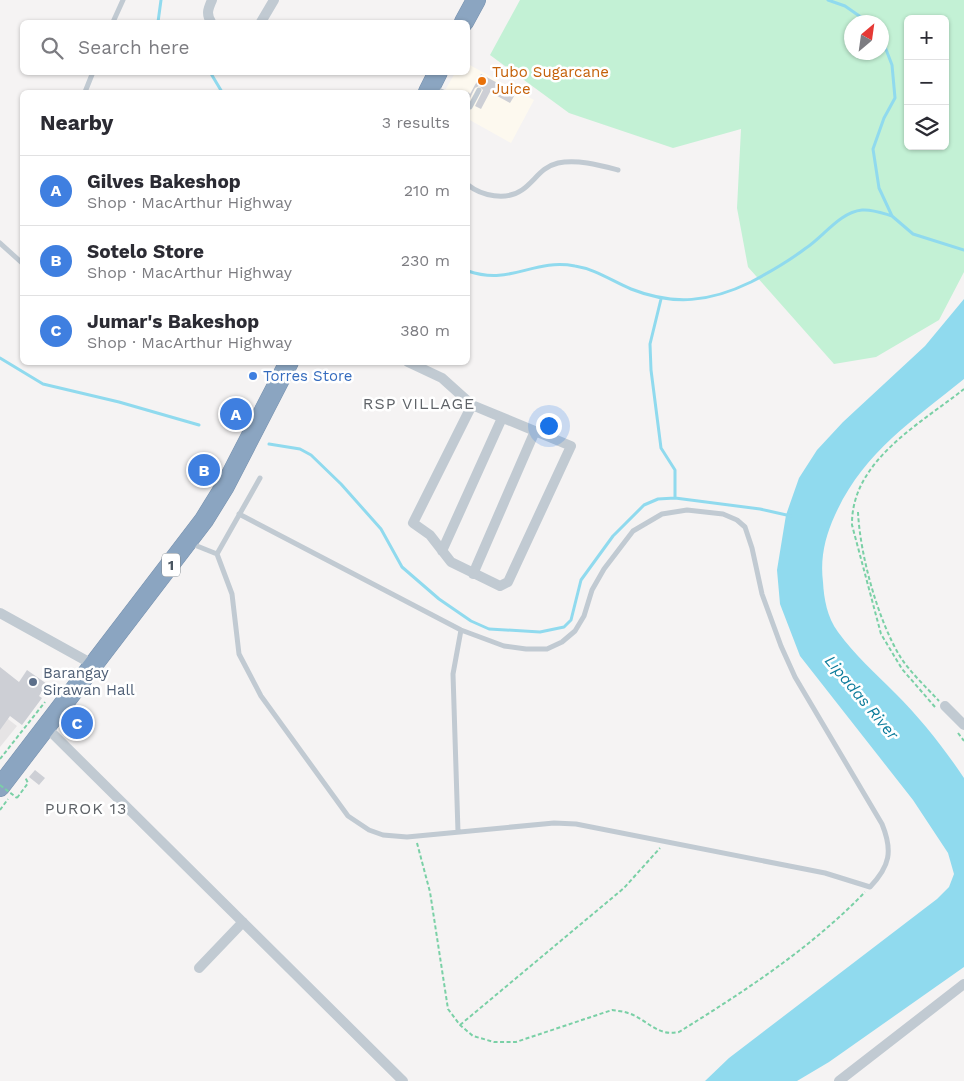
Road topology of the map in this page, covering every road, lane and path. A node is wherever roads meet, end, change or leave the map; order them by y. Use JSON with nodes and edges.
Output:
{"nodes":[{"id":1,"x":123,"y":0,"type":"edge"},
{"id":2,"x":212,"y":0,"type":"edge"},
{"id":3,"x":274,"y":0,"type":"edge"},
{"id":4,"x":476,"y":0,"type":"edge"},
{"id":5,"x":114,"y":20,"type":"edge"},
{"id":6,"x":209,"y":20,"type":"edge"},
{"id":7,"x":262,"y":20,"type":"edge"},
{"id":8,"x":465,"y":20,"type":"edge"},
{"id":9,"x":92,"y":75,"type":"edge"},
{"id":10,"x":86,"y":90,"type":"edge"},
{"id":11,"x":479,"y":90,"type":"dead end"},
{"id":12,"x":470,"y":107,"type":"edge"},
{"id":13,"x":618,"y":170,"type":"dead end"},
{"id":14,"x":470,"y":187,"type":"edge"},
{"id":15,"x":0,"y":244,"type":"edge"},
{"id":16,"x":20,"y":261,"type":"edge"},
{"id":17,"x":286,"y":365,"type":"edge"},
{"id":18,"x":414,"y":365,"type":"edge"},
{"id":19,"x":964,"y":389,"type":"edge"},
{"id":20,"x":472,"y":405,"type":"junction"},
{"id":21,"x":502,"y":418,"type":"junction"},
{"id":22,"x":535,"y":431,"type":"junction"},
{"id":23,"x":260,"y":478,"type":"dead end"},
{"id":24,"x":858,"y":512,"type":"dead end"},
{"id":25,"x":239,"y":514,"type":"junction"},
{"id":26,"x":188,"y":543,"type":"junction"},
{"id":27,"x":442,"y":551,"type":"junction"},
{"id":28,"x":217,"y":554,"type":"junction"},
{"id":29,"x":473,"y":574,"type":"junction"},
{"id":30,"x":0,"y":613,"type":"edge"},
{"id":31,"x":461,"y":630,"type":"junction"},
{"id":32,"x":94,"y":665,"type":"junction"},
{"id":33,"x":47,"y":701,"type":"dead end"},
{"id":34,"x":942,"y":709,"type":"junction"},
{"id":35,"x":46,"y":727,"type":"junction"},
{"id":36,"x":961,"y":729,"type":"edge"},
{"id":37,"x":964,"y":741,"type":"edge"},
{"id":38,"x":0,"y":759,"type":"edge"},
{"id":39,"x":28,"y":783,"type":"dead end"},
{"id":40,"x":0,"y":786,"type":"edge"},
{"id":41,"x":458,"y":832,"type":"junction"},
{"id":42,"x":415,"y":837,"type":"junction"},
{"id":43,"x":664,"y":842,"type":"junction"},
{"id":44,"x":870,"y":887,"type":"junction"},
{"id":45,"x":243,"y":922,"type":"junction"},
{"id":46,"x":199,"y":968,"type":"dead end"},
{"id":47,"x":964,"y":984,"type":"edge"},
{"id":48,"x":460,"y":1025,"type":"junction"},
{"id":49,"x":403,"y":1081,"type":"edge"},
{"id":50,"x":839,"y":1081,"type":"edge"}],
"edges":[{"from":1,"to":5,"type":"lane"},
{"from":2,"to":6,"type":"street"},
{"from":3,"to":7,"type":"street"},
{"from":4,"to":8,"type":"highway"},
{"from":9,"to":10,"type":"lane"},
{"from":11,"to":12,"type":"lane"},
{"from":13,"to":14,"type":"lane"},
{"from":15,"to":16,"type":"lane"},
{"from":17,"to":26,"type":"highway","number":"1"},
{"from":18,"to":20,"type":"street"},
{"from":19,"to":34,"type":"path"},
{"from":20,"to":21,"type":"street"},
{"from":20,"to":27,"type":"street"},
{"from":21,"to":22,"type":"street"},
{"from":21,"to":27,"type":"street"},
{"from":22,"to":29,"type":"street"},
{"from":22,"to":29,"type":"street"},
{"from":23,"to":25,"type":"lane"},
{"from":24,"to":34,"type":"path"},
{"from":25,"to":28,"type":"lane"},
{"from":25,"to":31,"type":"lane"},
{"from":26,"to":28,"type":"lane"},
{"from":26,"to":32,"type":"highway","number":"1"},
{"from":27,"to":29,"type":"street"},
{"from":28,"to":42,"type":"lane"},
{"from":30,"to":32,"type":"street"},
{"from":31,"to":41,"type":"lane"},
{"from":31,"to":44,"type":"lane"},
{"from":32,"to":35,"type":"highway","number":"1"},
{"from":33,"to":38,"type":"path"},
{"from":34,"to":36,"type":"street"},
{"from":35,"to":40,"type":"highway","number":"1"},
{"from":35,"to":45,"type":"street"},
{"from":36,"to":37,"type":"path"},
{"from":39,"to":40,"type":"path","bridge":true},
{"from":41,"to":42,"type":"lane"},
{"from":41,"to":43,"type":"lane"},
{"from":42,"to":48,"type":"path"},
{"from":43,"to":44,"type":"lane"},
{"from":43,"to":48,"type":"path"},
{"from":44,"to":48,"type":"path"},
{"from":45,"to":46,"type":"street"},
{"from":45,"to":49,"type":"street"},
{"from":47,"to":50,"type":"street"}]}
